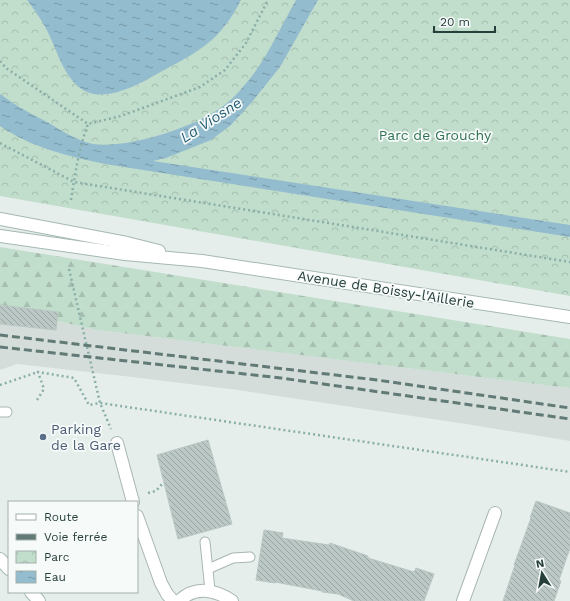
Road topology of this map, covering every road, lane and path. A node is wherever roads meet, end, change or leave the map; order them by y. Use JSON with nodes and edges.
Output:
{"nodes":[{"id":1,"x":268,"y":0,"type":"edge"},
{"id":2,"x":0,"y":62,"type":"edge"},
{"id":3,"x":88,"y":124,"type":"junction"},
{"id":4,"x":0,"y":143,"type":"edge"},
{"id":5,"x":74,"y":182,"type":"junction"},
{"id":6,"x":71,"y":200,"type":"dead end"},
{"id":7,"x":0,"y":219,"type":"edge"},
{"id":8,"x":0,"y":236,"type":"edge"},
{"id":9,"x":202,"y":261,"type":"junction"},
{"id":10,"x":570,"y":262,"type":"edge"},
{"id":11,"x":69,"y":269,"type":"dead end"},
{"id":12,"x":570,"y":317,"type":"edge"},
{"id":13,"x":38,"y":372,"type":"junction"},
{"id":14,"x":0,"y":384,"type":"edge"},
{"id":15,"x":37,"y":400,"type":"dead end"},
{"id":16,"x":100,"y":403,"type":"junction"},
{"id":17,"x":117,"y":443,"type":"joint"},
{"id":18,"x":570,"y":472,"type":"edge"},
{"id":19,"x":133,"y":501,"type":"edge"},
{"id":20,"x":495,"y":513,"type":"dead end"},
{"id":21,"x":138,"y":519,"type":"edge"},
{"id":22,"x":205,"y":542,"type":"dead end"},
{"id":23,"x":250,"y":557,"type":"dead end"},
{"id":24,"x":0,"y":559,"type":"edge"},
{"id":25,"x":8,"y":568,"type":"edge"},
{"id":26,"x":208,"y":569,"type":"junction"},
{"id":27,"x":210,"y":590,"type":"junction"},
{"id":28,"x":31,"y":593,"type":"edge"},
{"id":29,"x":39,"y":601,"type":"edge"},
{"id":30,"x":173,"y":601,"type":"edge"},
{"id":31,"x":179,"y":601,"type":"edge"},
{"id":32,"x":232,"y":601,"type":"edge"},
{"id":33,"x":463,"y":601,"type":"edge"}],
"edges":[{"from":1,"to":3,"type":"path"},
{"from":2,"to":3,"type":"path"},
{"from":3,"to":5,"type":"path"},
{"from":4,"to":5,"type":"path"},
{"from":5,"to":6,"type":"path"},
{"from":5,"to":10,"type":"path"},
{"from":7,"to":9,"type":"main road"},
{"from":8,"to":9,"type":"main road"},
{"from":9,"to":12,"type":"main road","name":"Avenue de Boissy-l'Aillerie"},
{"from":11,"to":16,"type":"path"},
{"from":13,"to":14,"type":"path"},
{"from":13,"to":15,"type":"path"},
{"from":13,"to":16,"type":"path"},
{"from":16,"to":17,"type":"path"},
{"from":16,"to":18,"type":"path"},
{"from":17,"to":19,"type":"main road"},
{"from":20,"to":33,"type":"main road"},
{"from":21,"to":30,"type":"main road"},
{"from":22,"to":26,"type":"lane"},
{"from":23,"to":26,"type":"lane"},
{"from":24,"to":25,"type":"main road"},
{"from":26,"to":27,"type":"lane"},
{"from":27,"to":31,"type":"main road"},
{"from":27,"to":32,"type":"main road"},
{"from":28,"to":29,"type":"main road"}]}
